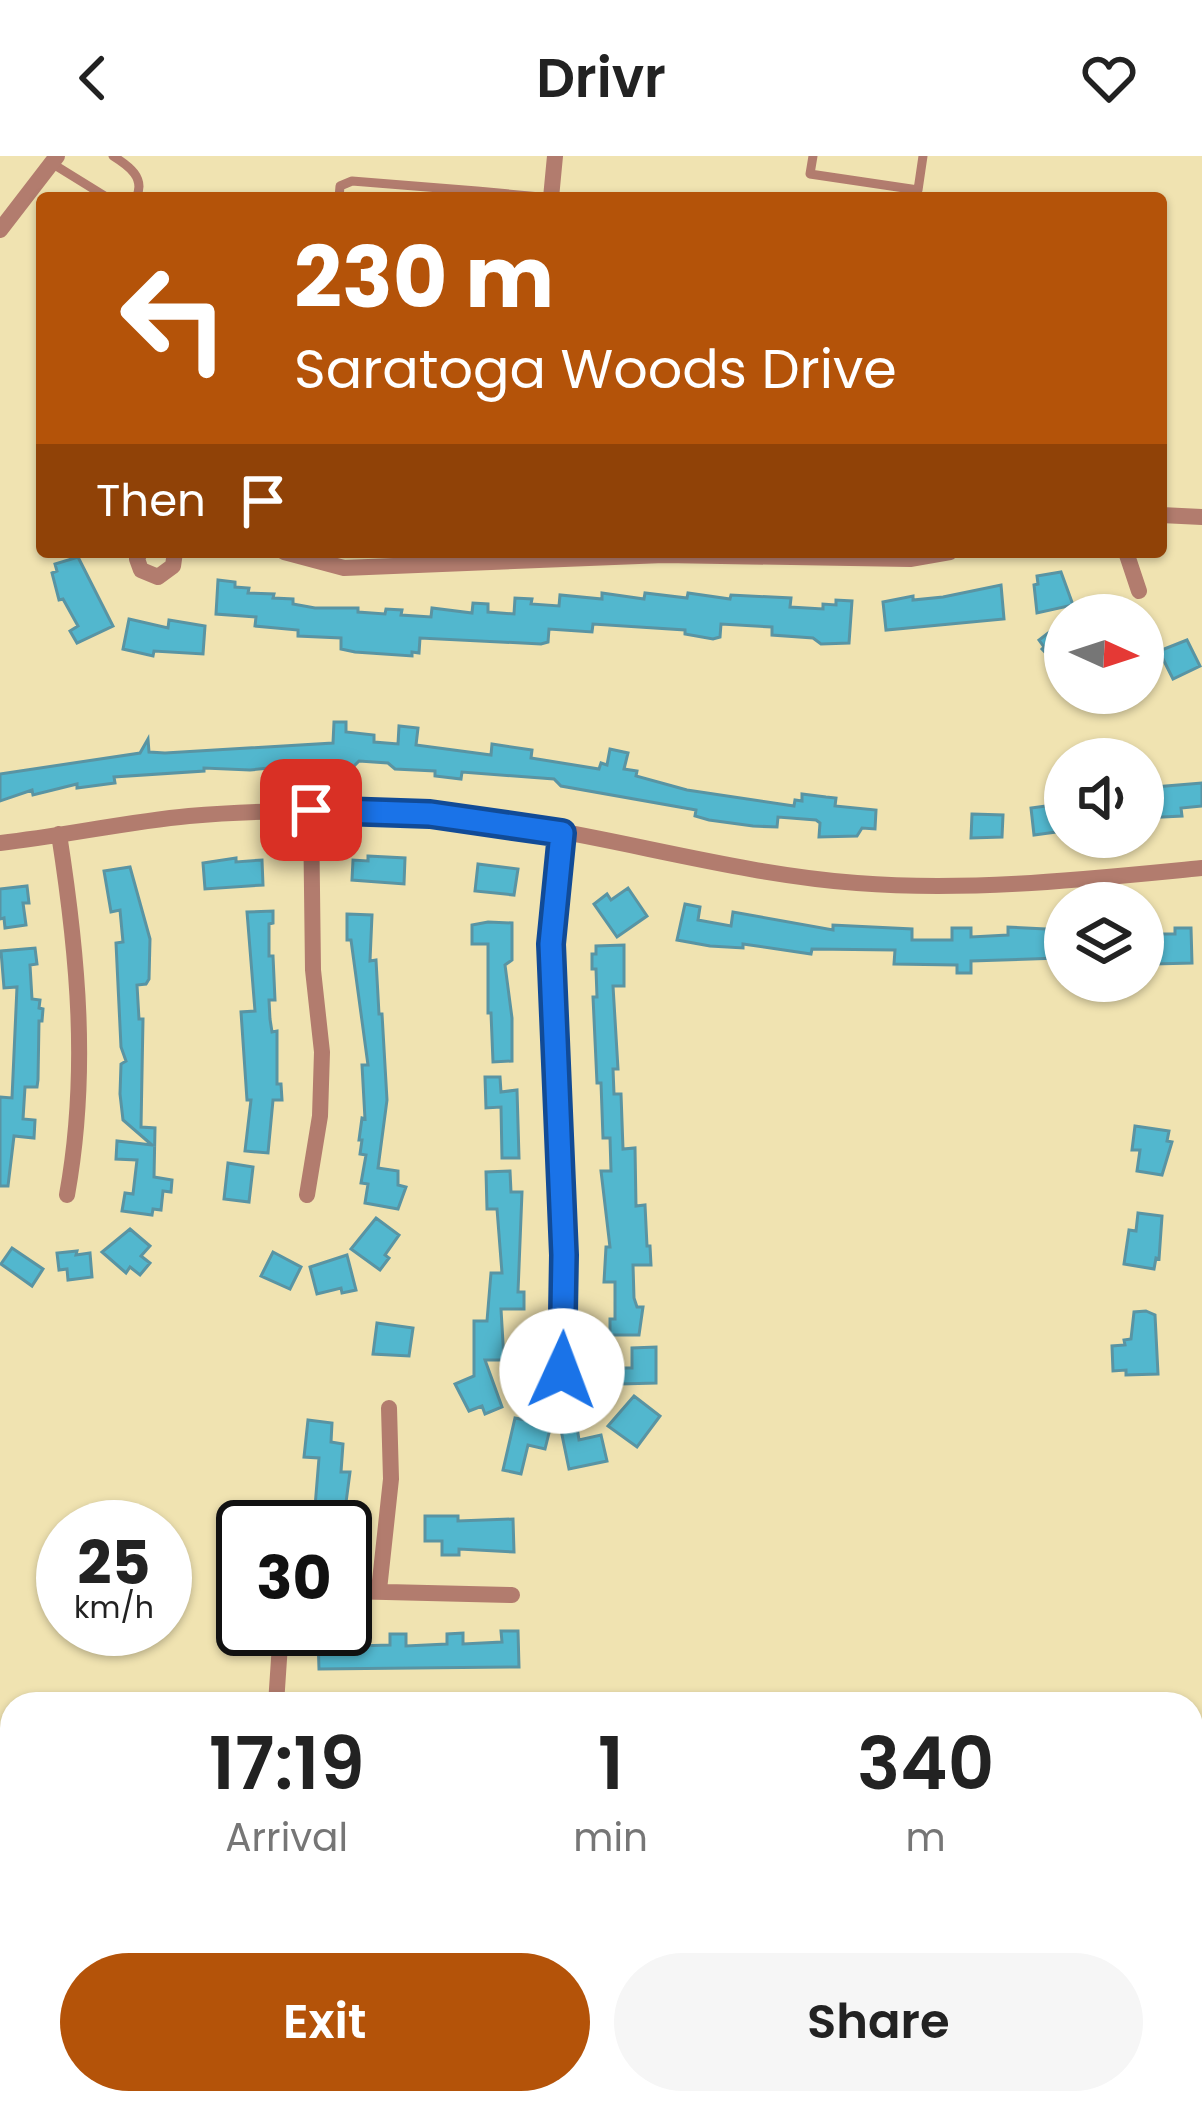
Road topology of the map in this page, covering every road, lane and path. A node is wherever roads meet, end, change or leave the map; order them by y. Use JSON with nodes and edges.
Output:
{"nodes":[{"id":1,"x":113,"y":156,"type":"edge"},
{"id":2,"x":555,"y":156,"type":"edge"},
{"id":3,"x":812,"y":156,"type":"edge"},
{"id":4,"x":923,"y":156,"type":"edge"},
{"id":5,"x":55,"y":160,"type":"edge"},
{"id":6,"x":100,"y":192,"type":"edge"},
{"id":7,"x":139,"y":192,"type":"edge"},
{"id":8,"x":340,"y":192,"type":"edge"},
{"id":9,"x":425,"y":192,"type":"edge"},
{"id":10,"x":552,"y":192,"type":"edge"},
{"id":11,"x":0,"y":230,"type":"edge"},
{"id":12,"x":1167,"y":515,"type":"edge"},
{"id":13,"x":1202,"y":517,"type":"edge"},
{"id":14,"x":137,"y":558,"type":"edge"},
{"id":15,"x":175,"y":558,"type":"edge"},
{"id":16,"x":306,"y":558,"type":"edge"},
{"id":17,"x":497,"y":558,"type":"edge"},
{"id":18,"x":828,"y":558,"type":"edge"},
{"id":19,"x":916,"y":558,"type":"edge"},
{"id":20,"x":1128,"y":558,"type":"edge"},
{"id":21,"x":413,"y":559,"type":"edge"},
{"id":22,"x":1138,"y":591,"type":"dead end"},
{"id":23,"x":311,"y":810,"type":"junction"},
{"id":24,"x":562,"y":833,"type":"junction"},
{"id":25,"x":59,"y":835,"type":"junction"},
{"id":26,"x":0,"y":843,"type":"edge"},
{"id":27,"x":1202,"y":868,"type":"edge"},
{"id":28,"x":67,"y":1195,"type":"dead end"},
{"id":29,"x":307,"y":1195,"type":"dead end"},
{"id":30,"x":562,"y":1371,"type":"dead end"},
{"id":31,"x":388,"y":1408,"type":"dead end"},
{"id":32,"x":372,"y":1590,"type":"edge"},
{"id":33,"x":379,"y":1590,"type":"junction"},
{"id":34,"x":512,"y":1595,"type":"dead end"},
{"id":35,"x":279,"y":1656,"type":"edge"},
{"id":36,"x":277,"y":1692,"type":"edge"}],
"edges":[{"from":1,"to":7,"type":"lane"},
{"from":2,"to":10,"type":"street"},
{"from":3,"to":4,"type":"lane"},
{"from":5,"to":6,"type":"lane"},
{"from":5,"to":11,"type":"street"},
{"from":8,"to":9,"type":"lane"},
{"from":12,"to":13,"type":"street"},
{"from":14,"to":15,"type":"street"},
{"from":16,"to":21,"type":"street"},
{"from":17,"to":21,"type":"street"},
{"from":18,"to":19,"type":"street"},
{"from":20,"to":22,"type":"street"},
{"from":23,"to":24,"type":"street"},
{"from":23,"to":25,"type":"street"},
{"from":23,"to":29,"type":"street"},
{"from":24,"to":27,"type":"street"},
{"from":24,"to":30,"type":"street"},
{"from":25,"to":26,"type":"street"},
{"from":25,"to":28,"type":"street"},
{"from":31,"to":33,"type":"street"},
{"from":32,"to":33,"type":"street"},
{"from":33,"to":34,"type":"street"},
{"from":35,"to":36,"type":"street"}]}
